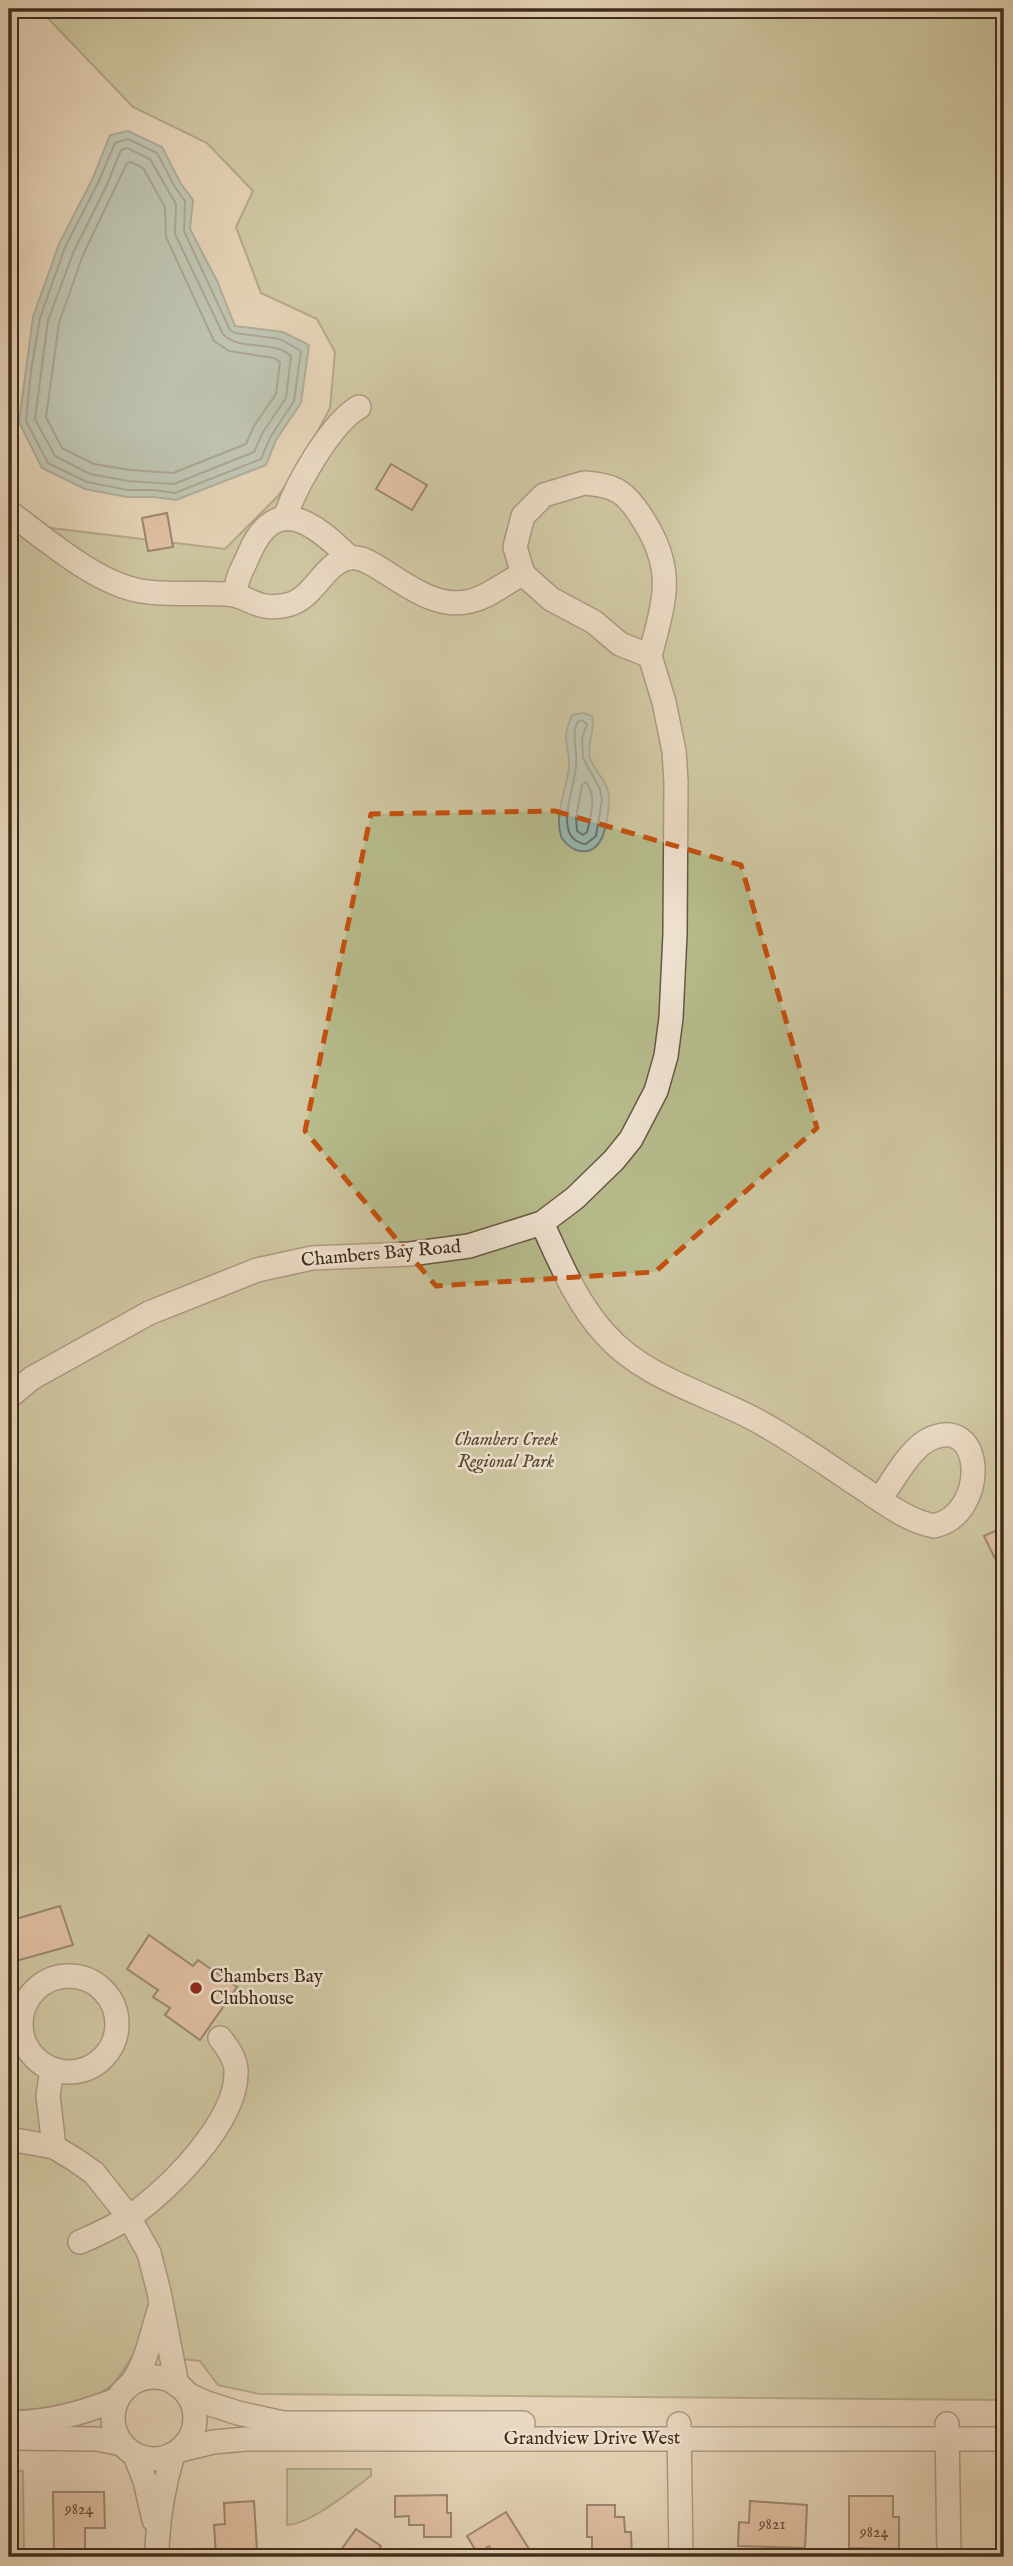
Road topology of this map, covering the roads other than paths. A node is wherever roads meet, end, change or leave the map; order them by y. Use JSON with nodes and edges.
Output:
{"nodes":[{"id":1,"x":359,"y":407,"type":"dead end"},
{"id":2,"x":9,"y":512,"type":"edge"},
{"id":3,"x":285,"y":518,"type":"junction"},
{"id":4,"x":350,"y":558,"type":"junction"},
{"id":5,"x":523,"y":574,"type":"junction"},
{"id":6,"x":237,"y":596,"type":"junction"},
{"id":7,"x":650,"y":656,"type":"junction"},
{"id":8,"x":542,"y":1223,"type":"junction"},
{"id":9,"x":9,"y":1397,"type":"edge"},
{"id":10,"x":880,"y":1499,"type":"dead end"},
{"id":11,"x":220,"y":2038,"type":"dead end"},
{"id":12,"x":52,"y":2069,"type":"junction"},
{"id":13,"x":9,"y":2139,"type":"edge"},
{"id":14,"x":54,"y":2147,"type":"junction"},
{"id":15,"x":129,"y":2217,"type":"junction"},
{"id":16,"x":80,"y":2242,"type":"dead end"},
{"id":17,"x":161,"y":2305,"type":"junction"},
{"id":18,"x":134,"y":2382,"type":"junction"},
{"id":19,"x":182,"y":2389,"type":"junction"},
{"id":20,"x":116,"y":2400,"type":"junction"},
{"id":21,"x":9,"y":2423,"type":"edge"},
{"id":22,"x":1004,"y":2424,"type":"edge"},
{"id":23,"x":679,"y":2431,"type":"junction"},
{"id":24,"x":948,"y":2432,"type":"junction"},
{"id":25,"x":9,"y":2438,"type":"edge"},
{"id":26,"x":1004,"y":2439,"type":"edge"},
{"id":27,"x":128,"y":2449,"type":"junction"},
{"id":28,"x":177,"y":2452,"type":"junction"},
{"id":29,"x":157,"y":2547,"type":"edge"},
{"id":30,"x":681,"y":2557,"type":"edge"},
{"id":31,"x":949,"y":2557,"type":"edge"}],
"edges":[{"from":1,"to":3,"type":"street"},
{"from":2,"to":6,"type":"street"},
{"from":3,"to":4,"type":"street"},
{"from":3,"to":6,"type":"street"},
{"from":4,"to":5,"type":"street"},
{"from":4,"to":6,"type":"street"},
{"from":5,"to":7,"type":"street"},
{"from":5,"to":7,"type":"street"},
{"from":7,"to":8,"type":"street","name":"Chambers Bay Road"},
{"from":8,"to":9,"type":"street","name":"Chambers Bay Road"},
{"from":8,"to":10,"type":"street"},
{"from":11,"to":15,"type":"street"},
{"from":12,"to":12,"type":"street"},
{"from":12,"to":14,"type":"street"},
{"from":13,"to":14,"type":"street"},
{"from":14,"to":15,"type":"street"},
{"from":15,"to":16,"type":"street"},
{"from":15,"to":17,"type":"street"},
{"from":17,"to":18,"type":"street"},
{"from":17,"to":19,"type":"street"},
{"from":18,"to":19,"type":"street"},
{"from":18,"to":20,"type":"street"},
{"from":19,"to":23,"type":"street","name":"Grandview Drive West"},
{"from":19,"to":28,"type":"street"},
{"from":20,"to":21,"type":"street"},
{"from":20,"to":27,"type":"street"},
{"from":22,"to":24,"type":"street","name":"Grandview Drive West"},
{"from":23,"to":24,"type":"street","name":"Grandview Drive West"},
{"from":23,"to":28,"type":"street","name":"Grandview Drive West"},
{"from":23,"to":30,"type":"street"},
{"from":24,"to":26,"type":"street","name":"Grandview Drive West"},
{"from":24,"to":31,"type":"street"},
{"from":25,"to":27,"type":"street"},
{"from":27,"to":28,"type":"street"},
{"from":27,"to":29,"type":"street"},
{"from":28,"to":29,"type":"street"}]}
